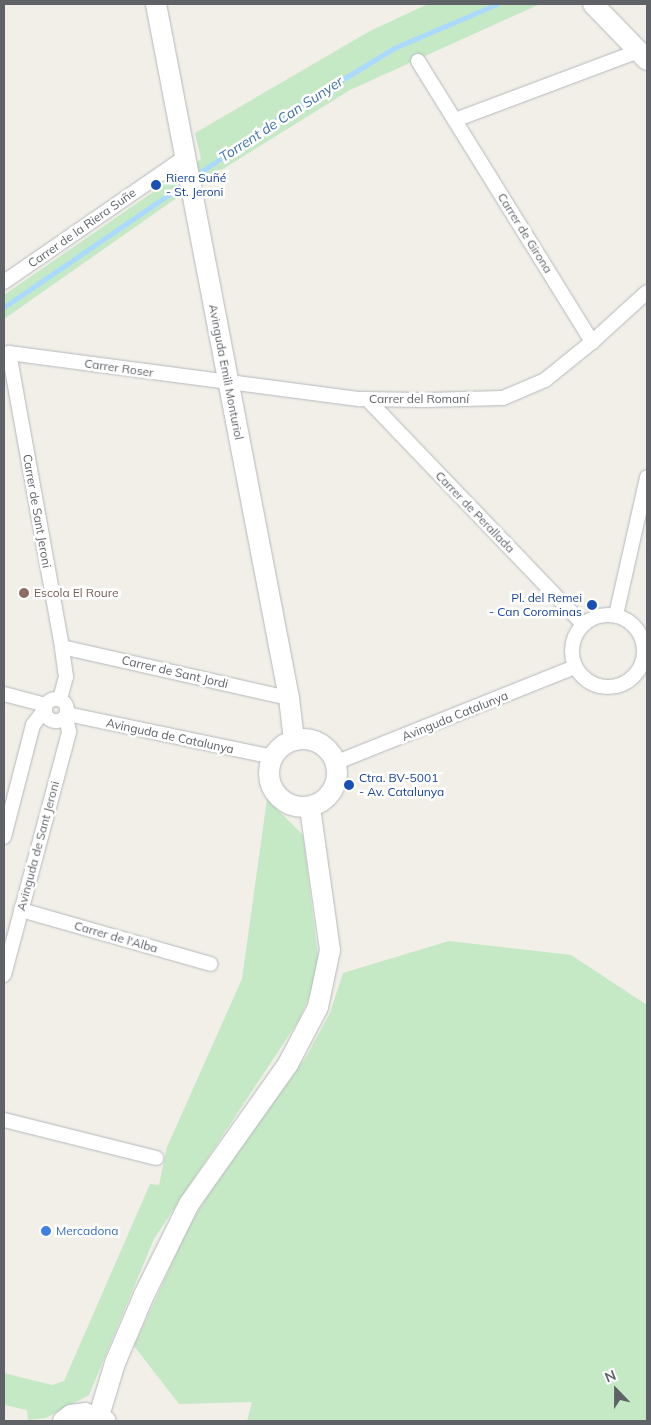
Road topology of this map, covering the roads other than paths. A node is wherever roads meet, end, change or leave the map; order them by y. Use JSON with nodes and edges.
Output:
{"nodes":[{"id":1,"x":156,"y":4,"type":"edge"},
{"id":2,"x":594,"y":4,"type":"edge"},
{"id":3,"x":643,"y":56,"type":"edge"},
{"id":4,"x":418,"y":61,"type":"dead end"},
{"id":5,"x":455,"y":120,"type":"junction"},
{"id":6,"x":185,"y":161,"type":"junction"},
{"id":7,"x":4,"y":282,"type":"edge"},
{"id":8,"x":647,"y":292,"type":"edge"},
{"id":9,"x":592,"y":342,"type":"junction"},
{"id":10,"x":9,"y":353,"type":"joint"},
{"id":11,"x":229,"y":383,"type":"junction"},
{"id":12,"x":367,"y":399,"type":"junction"},
{"id":13,"x":647,"y":477,"type":"edge"},
{"id":14,"x":616,"y":615,"type":"junction"},
{"id":15,"x":582,"y":624,"type":"junction"},
{"id":16,"x":645,"y":635,"type":"edge"},
{"id":17,"x":62,"y":646,"type":"junction"},
{"id":18,"x":575,"y":668,"type":"junction"},
{"id":19,"x":4,"y":694,"type":"edge"},
{"id":20,"x":289,"y":698,"type":"junction"},
{"id":21,"x":60,"y":699,"type":"junction"},
{"id":22,"x":45,"y":707,"type":"junction"},
{"id":23,"x":66,"y":715,"type":"junction"},
{"id":24,"x":294,"y":740,"type":"junction"},
{"id":25,"x":273,"y":757,"type":"junction"},
{"id":26,"x":336,"y":763,"type":"junction"},
{"id":27,"x":310,"y":807,"type":"junction"},
{"id":28,"x":4,"y":837,"type":"edge"},
{"id":29,"x":21,"y":910,"type":"junction"},
{"id":30,"x":210,"y":964,"type":"dead end"},
{"id":31,"x":4,"y":975,"type":"edge"},
{"id":32,"x":4,"y":1120,"type":"edge"},
{"id":33,"x":156,"y":1158,"type":"dead end"},
{"id":34,"x":102,"y":1419,"type":"edge"},
{"id":35,"x":63,"y":1421,"type":"edge"}],
"edges":[{"from":1,"to":6,"type":"street","name":"Avinguda Emili Monturiol"},
{"from":2,"to":3,"type":"street"},
{"from":3,"to":5,"type":"street"},
{"from":4,"to":5,"type":"street","name":"Carrer de Girona"},
{"from":5,"to":9,"type":"street","name":"Carrer de Girona"},
{"from":6,"to":7,"type":"street","name":"Carrer de la Riera Suñe"},
{"from":6,"to":11,"type":"street","name":"Avinguda Emili Monturiol"},
{"from":8,"to":9,"type":"street"},
{"from":9,"to":12,"type":"street","name":"Carrer del Romaní"},
{"from":10,"to":11,"type":"street","name":"Carrer Roser"},
{"from":10,"to":17,"type":"street","name":"Carrer de Sant Jeroni"},
{"from":11,"to":12,"type":"street","name":"Carrer del Romaní"},
{"from":11,"to":20,"type":"street","name":"Avinguda Emili Monturiol"},
{"from":12,"to":15,"type":"street","name":"Carrer de Perallada"},
{"from":13,"to":14,"type":"street"},
{"from":14,"to":15,"type":"street"},
{"from":14,"to":16,"type":"street"},
{"from":15,"to":18,"type":"street"},
{"from":16,"to":18,"type":"street"},
{"from":17,"to":20,"type":"street","name":"Carrer de Sant Jordi"},
{"from":17,"to":21,"type":"street","name":"Carrer de Sant Jeroni"},
{"from":18,"to":26,"type":"street","name":"Avinguda Catalunya"},
{"from":19,"to":22,"type":"street"},
{"from":20,"to":24,"type":"street","name":"Avinguda Emili Monturiol"},
{"from":21,"to":22,"type":"street"},
{"from":21,"to":23,"type":"street"},
{"from":22,"to":23,"type":"street"},
{"from":22,"to":28,"type":"street"},
{"from":23,"to":25,"type":"street","name":"Avinguda de Catalunya"},
{"from":23,"to":29,"type":"street","name":"Avinguda de Sant Jeroni"},
{"from":24,"to":25,"type":"street"},
{"from":24,"to":26,"type":"street"},
{"from":25,"to":27,"type":"street"},
{"from":26,"to":27,"type":"street"},
{"from":27,"to":34,"type":"street"},
{"from":29,"to":30,"type":"street","name":"Carrer de l'Alba"},
{"from":29,"to":31,"type":"street","name":"Avinguda de Sant Jeroni"},
{"from":32,"to":33,"type":"street"},
{"from":34,"to":35,"type":"street"}]}
